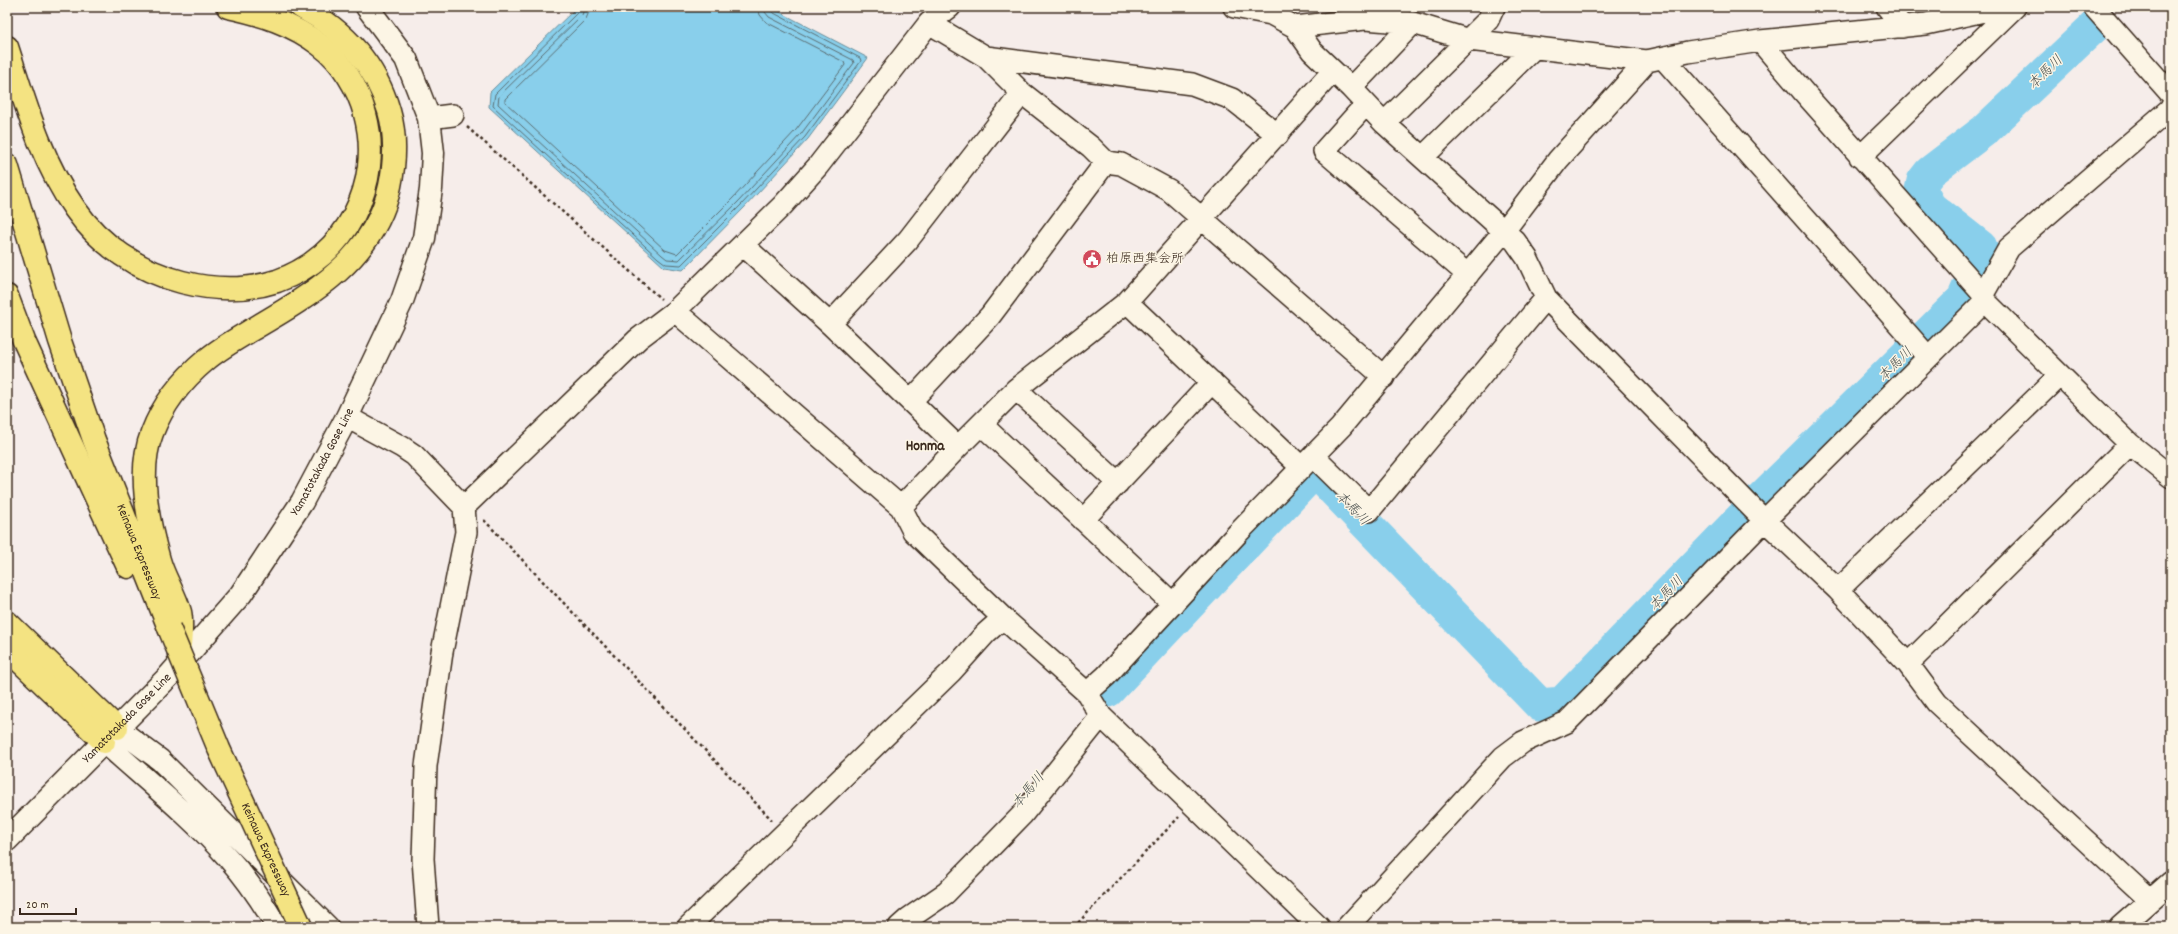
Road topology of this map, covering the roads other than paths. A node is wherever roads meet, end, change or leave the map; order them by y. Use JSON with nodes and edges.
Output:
{"nodes":[{"id":1,"x":228,"y":7,"type":"edge"},
{"id":2,"x":301,"y":7,"type":"edge"},
{"id":3,"x":367,"y":7,"type":"edge"},
{"id":4,"x":950,"y":7,"type":"edge"},
{"id":5,"x":1234,"y":7,"type":"edge"},
{"id":6,"x":1494,"y":7,"type":"edge"},
{"id":7,"x":1887,"y":7,"type":"edge"},
{"id":8,"x":2002,"y":7,"type":"edge"},
{"id":9,"x":2015,"y":7,"type":"edge"},
{"id":10,"x":2094,"y":7,"type":"edge"},
{"id":11,"x":929,"y":23,"type":"junction"},
{"id":12,"x":1413,"y":23,"type":"junction"},
{"id":13,"x":1295,"y":27,"type":"junction"},
{"id":14,"x":1903,"y":27,"type":"junction"},
{"id":15,"x":1469,"y":40,"type":"junction"},
{"id":16,"x":1760,"y":41,"type":"junction"},
{"id":17,"x":7,"y":47,"type":"edge"},
{"id":18,"x":1534,"y":48,"type":"junction"},
{"id":19,"x":986,"y":57,"type":"junction"},
{"id":20,"x":1655,"y":60,"type":"junction"},
{"id":21,"x":1334,"y":71,"type":"junction"},
{"id":22,"x":1351,"y":88,"type":"junction"},
{"id":23,"x":1022,"y":93,"type":"junction"},
{"id":24,"x":2171,"y":94,"type":"edge"},
{"id":25,"x":1366,"y":104,"type":"junction"},
{"id":26,"x":2171,"y":108,"type":"edge"},
{"id":27,"x":453,"y":115,"type":"road end"},
{"id":28,"x":429,"y":118,"type":"junction"},
{"id":29,"x":1384,"y":123,"type":"junction"},
{"id":30,"x":1278,"y":135,"type":"junction"},
{"id":31,"x":1423,"y":157,"type":"junction"},
{"id":32,"x":1860,"y":157,"type":"junction"},
{"id":33,"x":1106,"y":162,"type":"junction"},
{"id":34,"x":7,"y":164,"type":"edge"},
{"id":35,"x":1203,"y":218,"type":"junction"},
{"id":36,"x":1504,"y":232,"type":"junction"},
{"id":37,"x":743,"y":245,"type":"junction"},
{"id":38,"x":1468,"y":275,"type":"junction"},
{"id":39,"x":1976,"y":288,"type":"junction"},
{"id":40,"x":7,"y":296,"type":"edge"},
{"id":41,"x":1546,"y":298,"type":"junction"},
{"id":42,"x":1127,"y":302,"type":"junction"},
{"id":43,"x":675,"y":312,"type":"junction"},
{"id":44,"x":830,"y":324,"type":"junction"},
{"id":45,"x":1919,"y":347,"type":"junction"},
{"id":46,"x":2059,"y":376,"type":"junction"},
{"id":47,"x":1384,"y":378,"type":"junction"},
{"id":48,"x":1212,"y":382,"type":"junction"},
{"id":49,"x":1016,"y":389,"type":"junction"},
{"id":50,"x":911,"y":401,"type":"junction"},
{"id":51,"x":347,"y":417,"type":"junction"},
{"id":52,"x":981,"y":424,"type":"junction"},
{"id":53,"x":2130,"y":444,"type":"junction"},
{"id":54,"x":958,"y":447,"type":"junction"},
{"id":55,"x":1307,"y":462,"type":"junction"},
{"id":56,"x":2171,"y":477,"type":"edge"},
{"id":57,"x":1118,"y":483,"type":"junction"},
{"id":58,"x":464,"y":507,"type":"junction"},
{"id":59,"x":901,"y":507,"type":"junction"},
{"id":60,"x":1756,"y":511,"type":"junction"},
{"id":61,"x":1083,"y":520,"type":"junction"},
{"id":62,"x":1838,"y":590,"type":"junction"},
{"id":63,"x":1173,"y":604,"type":"junction"},
{"id":64,"x":1003,"y":618,"type":"junction"},
{"id":65,"x":7,"y":622,"type":"edge"},
{"id":66,"x":170,"y":626,"type":"junction"},
{"id":67,"x":7,"y":649,"type":"edge"},
{"id":68,"x":1908,"y":664,"type":"junction"},
{"id":69,"x":1094,"y":704,"type":"junction"},
{"id":70,"x":110,"y":735,"type":"junction"},
{"id":71,"x":219,"y":749,"type":"junction"},
{"id":72,"x":7,"y":840,"type":"edge"},
{"id":73,"x":2171,"y":882,"type":"edge"},
{"id":74,"x":2150,"y":900,"type":"junction"},
{"id":75,"x":277,"y":927,"type":"edge"},
{"id":76,"x":301,"y":927,"type":"edge"},
{"id":77,"x":328,"y":927,"type":"edge"},
{"id":78,"x":428,"y":927,"type":"edge"},
{"id":79,"x":688,"y":927,"type":"edge"},
{"id":80,"x":900,"y":927,"type":"edge"},
{"id":81,"x":1319,"y":927,"type":"edge"},
{"id":82,"x":1347,"y":927,"type":"edge"},
{"id":83,"x":2120,"y":927,"type":"edge"}],
"edges":[{"from":1,"to":17,"type":"highway"},
{"from":2,"to":66,"type":"highway"},
{"from":3,"to":28,"type":"main road","name":"Yamatotakada Gose Line"},
{"from":4,"to":11,"type":"street"},
{"from":5,"to":13,"type":"street"},
{"from":6,"to":15,"type":"street"},
{"from":7,"to":14,"type":"street"},
{"from":8,"to":14,"type":"street"},
{"from":9,"to":32,"type":"street"},
{"from":10,"to":24,"type":"street"},
{"from":11,"to":19,"type":"street"},
{"from":11,"to":37,"type":"street"},
{"from":12,"to":13,"type":"street"},
{"from":12,"to":15,"type":"street"},
{"from":12,"to":22,"type":"street"},
{"from":13,"to":21,"type":"street"},
{"from":14,"to":16,"type":"street"},
{"from":15,"to":18,"type":"street"},
{"from":15,"to":29,"type":"street"},
{"from":16,"to":20,"type":"street"},
{"from":16,"to":32,"type":"street"},
{"from":18,"to":20,"type":"street"},
{"from":18,"to":31,"type":"street"},
{"from":19,"to":23,"type":"street"},
{"from":19,"to":30,"type":"street"},
{"from":20,"to":36,"type":"street"},
{"from":20,"to":45,"type":"street"},
{"from":21,"to":22,"type":"street"},
{"from":21,"to":30,"type":"street"},
{"from":22,"to":25,"type":"street"},
{"from":23,"to":33,"type":"street"},
{"from":23,"to":44,"type":"street"},
{"from":25,"to":29,"type":"street"},
{"from":25,"to":38,"type":"street"},
{"from":26,"to":39,"type":"street"},
{"from":27,"to":28,"type":"street"},
{"from":28,"to":51,"type":"main road","name":"Yamatotakada Gose Line"},
{"from":29,"to":31,"type":"street"},
{"from":30,"to":35,"type":"street"},
{"from":31,"to":36,"type":"street"},
{"from":32,"to":39,"type":"street"},
{"from":33,"to":35,"type":"street"},
{"from":33,"to":50,"type":"street"},
{"from":34,"to":66,"type":"highway","name":"Keinawa Expressway"},
{"from":35,"to":42,"type":"street"},
{"from":35,"to":47,"type":"street"},
{"from":36,"to":38,"type":"street"},
{"from":36,"to":41,"type":"street"},
{"from":37,"to":43,"type":"street"},
{"from":37,"to":44,"type":"street"},
{"from":38,"to":47,"type":"street"},
{"from":39,"to":45,"type":"street"},
{"from":39,"to":46,"type":"street"},
{"from":40,"to":66,"type":"highway"},
{"from":41,"to":55,"type":"street"},
{"from":41,"to":60,"type":"street"},
{"from":42,"to":48,"type":"street"},
{"from":42,"to":49,"type":"street"},
{"from":43,"to":58,"type":"street"},
{"from":43,"to":59,"type":"street"},
{"from":44,"to":50,"type":"street"},
{"from":45,"to":60,"type":"street"},
{"from":46,"to":53,"type":"street"},
{"from":46,"to":62,"type":"street"},
{"from":47,"to":55,"type":"street"},
{"from":48,"to":55,"type":"street"},
{"from":48,"to":57,"type":"street"},
{"from":49,"to":52,"type":"street"},
{"from":49,"to":57,"type":"street"},
{"from":50,"to":54,"type":"street"},
{"from":51,"to":58,"type":"street"},
{"from":51,"to":70,"type":"main road","name":"Yamatotakada Gose Line"},
{"from":52,"to":54,"type":"street"},
{"from":52,"to":61,"type":"street"},
{"from":53,"to":56,"type":"street"},
{"from":53,"to":68,"type":"street"},
{"from":54,"to":59,"type":"street"},
{"from":55,"to":63,"type":"street"},
{"from":57,"to":61,"type":"street"},
{"from":58,"to":78,"type":"street"},
{"from":59,"to":64,"type":"street"},
{"from":60,"to":62,"type":"street"},
{"from":60,"to":82,"type":"street"},
{"from":61,"to":63,"type":"street"},
{"from":62,"to":68,"type":"street"},
{"from":63,"to":69,"type":"street"},
{"from":64,"to":69,"type":"street"},
{"from":64,"to":79,"type":"street"},
{"from":65,"to":70,"type":"highway"},
{"from":66,"to":71,"type":"highway","bridge":true},
{"from":66,"to":71,"type":"highway","name":"Keinawa Expressway","bridge":true},
{"from":67,"to":70,"type":"highway"},
{"from":68,"to":74,"type":"street"},
{"from":69,"to":80,"type":"street"},
{"from":69,"to":81,"type":"street"},
{"from":70,"to":72,"type":"main road","name":"Yamatotakada Gose Line"},
{"from":70,"to":75,"type":"street"},
{"from":70,"to":77,"type":"street"},
{"from":71,"to":76,"type":"highway","name":"Keinawa Expressway","bridge":true},
{"from":73,"to":74,"type":"street"},
{"from":74,"to":83,"type":"street"}]}
